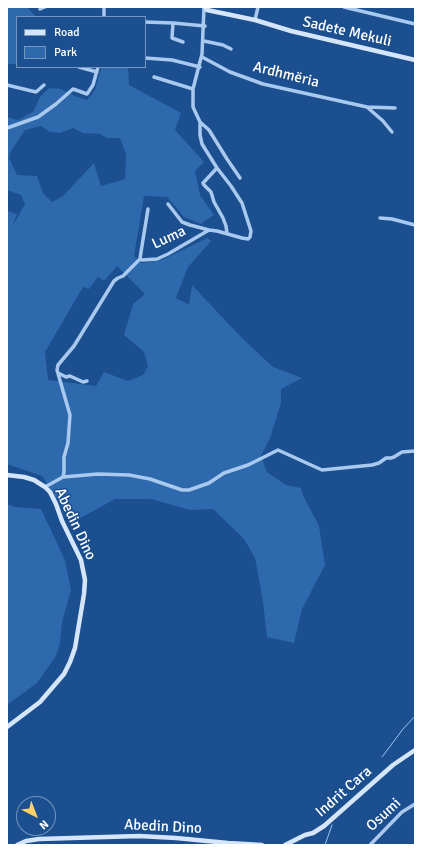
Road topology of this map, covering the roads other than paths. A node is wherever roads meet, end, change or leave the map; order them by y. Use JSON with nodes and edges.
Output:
{"nodes":[{"id":1,"x":45,"y":7,"type":"edge"},
{"id":2,"x":258,"y":7,"type":"edge"},
{"id":3,"x":344,"y":7,"type":"edge"},
{"id":4,"x":204,"y":8,"type":"edge"},
{"id":5,"x":40,"y":9,"type":"dead end"},
{"id":6,"x":255,"y":20,"type":"junction"},
{"id":7,"x":146,"y":22,"type":"edge"},
{"id":8,"x":173,"y":23,"type":"junction"},
{"id":9,"x":415,"y":24,"type":"edge"},
{"id":10,"x":204,"y":26,"type":"junction"},
{"id":11,"x":204,"y":41,"type":"junction"},
{"id":12,"x":183,"y":42,"type":"dead end"},
{"id":13,"x":231,"y":48,"type":"dead end"},
{"id":14,"x":202,"y":57,"type":"junction"},
{"id":15,"x":146,"y":58,"type":"edge"},
{"id":16,"x":415,"y":60,"type":"edge"},
{"id":17,"x":200,"y":67,"type":"junction"},
{"id":18,"x":83,"y":68,"type":"edge"},
{"id":19,"x":98,"y":68,"type":"edge"},
{"id":20,"x":97,"y":72,"type":"junction"},
{"id":21,"x":154,"y":78,"type":"dead end"},
{"id":22,"x":44,"y":85,"type":"dead end"},
{"id":23,"x":7,"y":86,"type":"edge"},
{"id":24,"x":193,"y":89,"type":"junction"},
{"id":25,"x":367,"y":107,"type":"junction"},
{"id":26,"x":395,"y":108,"type":"dead end"},
{"id":27,"x":200,"y":122,"type":"junction"},
{"id":28,"x":7,"y":128,"type":"edge"},
{"id":29,"x":392,"y":132,"type":"dead end"},
{"id":30,"x":217,"y":168,"type":"junction"},
{"id":31,"x":240,"y":178,"type":"dead end"},
{"id":32,"x":168,"y":204,"type":"dead end"},
{"id":33,"x":148,"y":209,"type":"dead end"},
{"id":34,"x":380,"y":218,"type":"dead end"},
{"id":35,"x":415,"y":225,"type":"edge"},
{"id":36,"x":209,"y":230,"type":"junction"},
{"id":37,"x":227,"y":233,"type":"junction"},
{"id":38,"x":140,"y":260,"type":"junction"},
{"id":39,"x":58,"y":373,"type":"junction"},
{"id":40,"x":87,"y":381,"type":"dead end"},
{"id":41,"x":415,"y":451,"type":"edge"},
{"id":42,"x":7,"y":475,"type":"edge"},
{"id":43,"x":63,"y":477,"type":"junction"},
{"id":44,"x":45,"y":487,"type":"junction"},
{"id":45,"x":7,"y":727,"type":"edge"},
{"id":46,"x":415,"y":750,"type":"edge"},
{"id":47,"x":415,"y":804,"type":"edge"},
{"id":48,"x":17,"y":845,"type":"edge"},
{"id":49,"x":262,"y":845,"type":"edge"},
{"id":50,"x":285,"y":845,"type":"edge"},
{"id":51,"x":370,"y":845,"type":"edge"}],
"edges":[{"from":1,"to":5,"type":"street"},
{"from":2,"to":6,"type":"street"},
{"from":3,"to":9,"type":"street"},
{"from":4,"to":6,"type":"street","name":"Sadete Mekuli"},
{"from":4,"to":10,"type":"street"},
{"from":6,"to":16,"type":"street","name":"Sadete Mekuli"},
{"from":7,"to":8,"type":"street"},
{"from":8,"to":10,"type":"street"},
{"from":8,"to":12,"type":"street"},
{"from":10,"to":11,"type":"street"},
{"from":11,"to":13,"type":"street"},
{"from":11,"to":14,"type":"street"},
{"from":14,"to":17,"type":"street"},
{"from":14,"to":25,"type":"street","name":"Ardhmëria"},
{"from":15,"to":17,"type":"street"},
{"from":17,"to":24,"type":"street"},
{"from":18,"to":20,"type":"street"},
{"from":19,"to":20,"type":"street"},
{"from":20,"to":28,"type":"street"},
{"from":21,"to":24,"type":"street"},
{"from":22,"to":23,"type":"street"},
{"from":24,"to":27,"type":"street"},
{"from":25,"to":26,"type":"street","name":"Ardhmëria"},
{"from":25,"to":29,"type":"street","name":"Ardhmëria"},
{"from":27,"to":30,"type":"street","name":"Luma"},
{"from":27,"to":31,"type":"street"},
{"from":30,"to":37,"type":"street"},
{"from":30,"to":37,"type":"street","name":"Luma"},
{"from":32,"to":36,"type":"street","name":"Luma"},
{"from":33,"to":38,"type":"street","name":"Luma"},
{"from":34,"to":35,"type":"street"},
{"from":36,"to":37,"type":"street","name":"Luma"},
{"from":36,"to":38,"type":"street","name":"Luma"},
{"from":38,"to":39,"type":"street"},
{"from":39,"to":40,"type":"street"},
{"from":39,"to":43,"type":"street"},
{"from":41,"to":43,"type":"street"},
{"from":42,"to":44,"type":"street","name":"Abedin Dino"},
{"from":43,"to":44,"type":"street"},
{"from":44,"to":45,"type":"street","name":"Abedin Dino"},
{"from":46,"to":50,"type":"street","name":"Indrit Cara"},
{"from":47,"to":51,"type":"street","name":"Osumi"},
{"from":48,"to":49,"type":"street","name":"Abedin Dino"}]}
